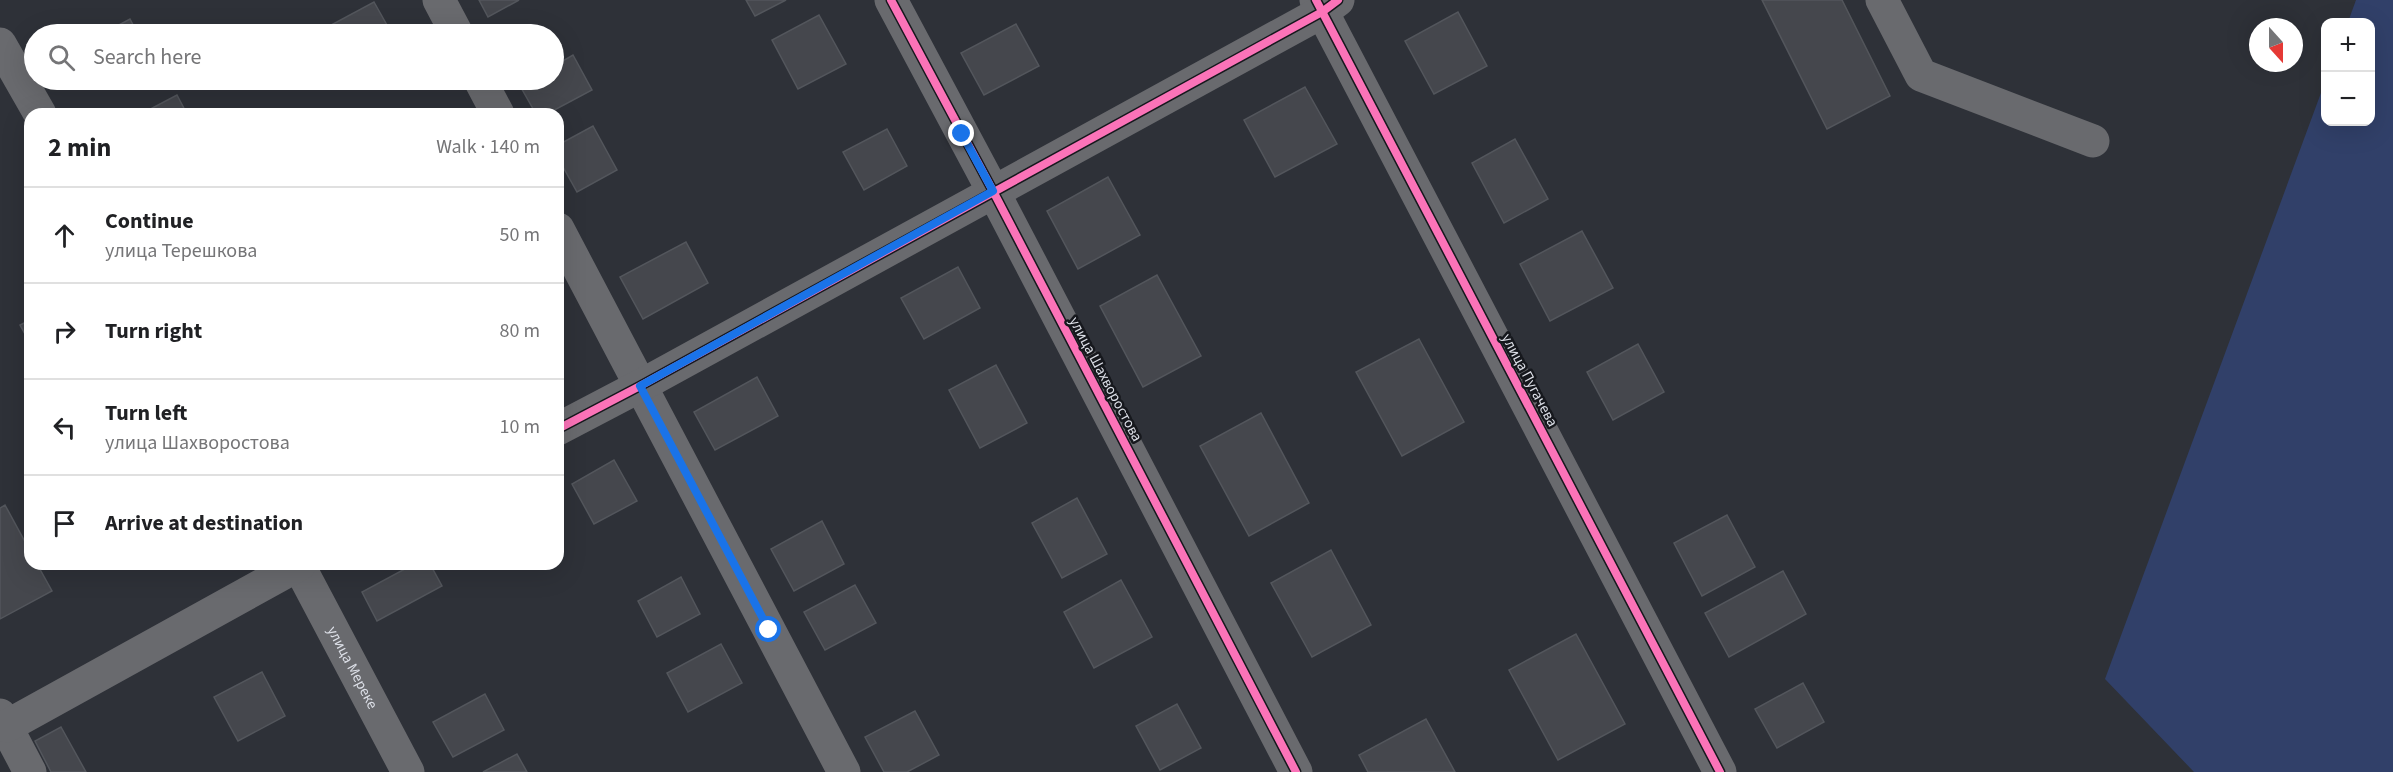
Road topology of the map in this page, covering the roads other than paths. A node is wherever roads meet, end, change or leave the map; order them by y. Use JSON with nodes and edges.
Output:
{"nodes":[{"id":1,"x":439,"y":0,"type":"edge"},
{"id":2,"x":891,"y":0,"type":"edge"},
{"id":3,"x":1882,"y":0,"type":"edge"},
{"id":4,"x":1325,"y":4,"type":"edge"},
{"id":5,"x":452,"y":24,"type":"edge"},
{"id":6,"x":0,"y":44,"type":"edge"},
{"id":7,"x":24,"y":86,"type":"edge"},
{"id":8,"x":26,"y":90,"type":"edge"},
{"id":9,"x":485,"y":90,"type":"edge"},
{"id":10,"x":37,"y":108,"type":"edge"},
{"id":11,"x":495,"y":108,"type":"edge"},
{"id":12,"x":2093,"y":141,"type":"dead end"},
{"id":13,"x":993,"y":191,"type":"junction"},
{"id":14,"x":564,"y":240,"type":"edge"},
{"id":15,"x":640,"y":386,"type":"junction"},
{"id":16,"x":564,"y":426,"type":"edge"},
{"id":17,"x":288,"y":570,"type":"edge"},
{"id":18,"x":302,"y":570,"type":"edge"},
{"id":19,"x":4,"y":720,"type":"edge"},
{"id":20,"x":30,"y":772,"type":"edge"},
{"id":21,"x":408,"y":772,"type":"edge"},
{"id":22,"x":844,"y":772,"type":"edge"},
{"id":23,"x":1296,"y":772,"type":"edge"},
{"id":24,"x":1720,"y":772,"type":"edge"}],
"edges":[{"from":1,"to":5,"type":"street"},
{"from":2,"to":13,"type":"street","name":"улица Шахворостова"},
{"from":3,"to":12,"type":"street"},
{"from":4,"to":13,"type":"street"},
{"from":4,"to":24,"type":"street","name":"улица Пугачева"},
{"from":6,"to":7,"type":"street"},
{"from":8,"to":10,"type":"street"},
{"from":9,"to":11,"type":"street"},
{"from":13,"to":15,"type":"street"},
{"from":13,"to":23,"type":"street","name":"улица Шахворостова"},
{"from":14,"to":15,"type":"street"},
{"from":15,"to":16,"type":"street"},
{"from":15,"to":22,"type":"street"},
{"from":17,"to":19,"type":"street"},
{"from":18,"to":21,"type":"street","name":"улица Мереке"},
{"from":19,"to":20,"type":"street"}]}
